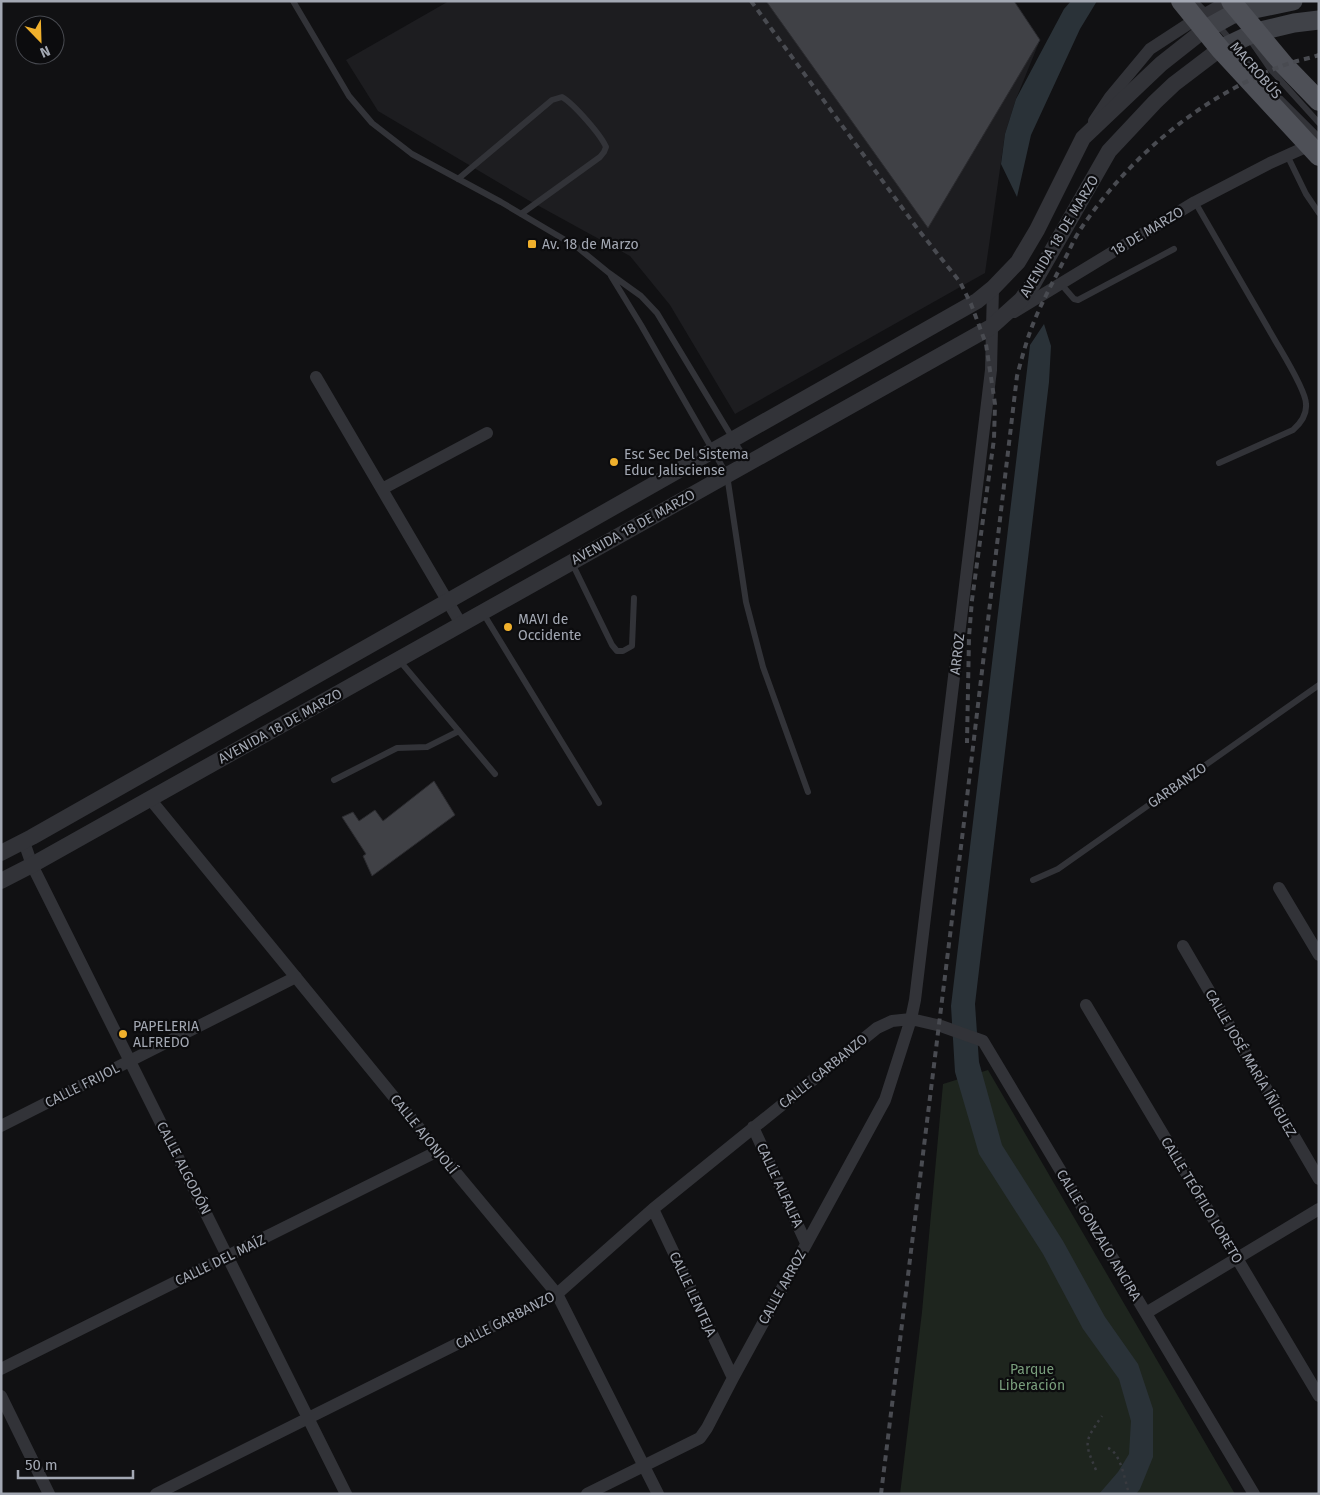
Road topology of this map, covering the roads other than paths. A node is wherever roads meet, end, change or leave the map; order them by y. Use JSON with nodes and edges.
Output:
{"nodes":[{"id":1,"x":293,"y":1,"type":"edge"},
{"id":2,"x":1182,"y":1,"type":"edge"},
{"id":3,"x":1293,"y":1,"type":"edge"},
{"id":4,"x":1225,"y":20,"type":"edge"},
{"id":5,"x":1319,"y":20,"type":"edge"},
{"id":6,"x":1319,"y":101,"type":"edge"},
{"id":7,"x":1319,"y":123,"type":"edge"},
{"id":8,"x":1316,"y":145,"type":"edge"},
{"id":9,"x":1287,"y":154,"type":"junction"},
{"id":10,"x":458,"y":179,"type":"junction"},
{"id":11,"x":1195,"y":202,"type":"junction"},
{"id":12,"x":1319,"y":213,"type":"edge"},
{"id":13,"x":521,"y":214,"type":"junction"},
{"id":14,"x":1174,"y":249,"type":"dead end"},
{"id":15,"x":609,"y":273,"type":"junction"},
{"id":16,"x":1061,"y":284,"type":"junction"},
{"id":17,"x":992,"y":288,"type":"junction"},
{"id":18,"x":991,"y":327,"type":"junction"},
{"id":19,"x":316,"y":377,"type":"dead end"},
{"id":20,"x":487,"y":433,"type":"dead end"},
{"id":21,"x":733,"y":440,"type":"junction"},
{"id":22,"x":713,"y":451,"type":"junction"},
{"id":23,"x":748,"y":463,"type":"junction"},
{"id":24,"x":1219,"y":463,"type":"dead end"},
{"id":25,"x":727,"y":475,"type":"junction"},
{"id":26,"x":382,"y":489,"type":"junction"},
{"id":27,"x":571,"y":562,"type":"junction"},
{"id":28,"x":634,"y":598,"type":"dead end"},
{"id":29,"x":448,"y":601,"type":"junction"},
{"id":30,"x":482,"y":612,"type":"junction"},
{"id":31,"x":461,"y":624,"type":"junction"},
{"id":32,"x":399,"y":659,"type":"junction"},
{"id":33,"x":1319,"y":685,"type":"edge"},
{"id":34,"x":459,"y":731,"type":"junction"},
{"id":35,"x":495,"y":774,"type":"dead end"},
{"id":36,"x":334,"y":780,"type":"dead end"},
{"id":37,"x":808,"y":792,"type":"dead end"},
{"id":38,"x":150,"y":799,"type":"junction"},
{"id":39,"x":599,"y":803,"type":"dead end"},
{"id":40,"x":24,"y":842,"type":"junction"},
{"id":41,"x":1,"y":853,"type":"edge"},
{"id":42,"x":32,"y":865,"type":"junction"},
{"id":43,"x":1033,"y":880,"type":"dead end"},
{"id":44,"x":1,"y":881,"type":"edge"},
{"id":45,"x":1279,"y":888,"type":"dead end"},
{"id":46,"x":1183,"y":946,"type":"dead end"},
{"id":47,"x":1319,"y":955,"type":"edge"},
{"id":48,"x":296,"y":977,"type":"junction"},
{"id":49,"x":1086,"y":1005,"type":"dead end"},
{"id":50,"x":911,"y":1019,"type":"junction"},
{"id":51,"x":129,"y":1061,"type":"junction"},
{"id":52,"x":1,"y":1126,"type":"edge"},
{"id":53,"x":753,"y":1127,"type":"junction"},
{"id":54,"x":438,"y":1152,"type":"junction"},
{"id":55,"x":1319,"y":1180,"type":"edge"},
{"id":56,"x":653,"y":1209,"type":"junction"},
{"id":57,"x":1319,"y":1209,"type":"edge"},
{"id":58,"x":806,"y":1243,"type":"junction"},
{"id":59,"x":228,"y":1256,"type":"junction"},
{"id":60,"x":1237,"y":1258,"type":"junction"},
{"id":61,"x":557,"y":1294,"type":"junction"},
{"id":62,"x":1146,"y":1313,"type":"junction"},
{"id":63,"x":1,"y":1369,"type":"edge"},
{"id":64,"x":733,"y":1378,"type":"junction"},
{"id":65,"x":1,"y":1396,"type":"edge"},
{"id":66,"x":1319,"y":1396,"type":"edge"},
{"id":67,"x":309,"y":1418,"type":"junction"},
{"id":68,"x":644,"y":1466,"type":"junction"},
{"id":69,"x":49,"y":1494,"type":"edge"},
{"id":70,"x":156,"y":1494,"type":"edge"},
{"id":71,"x":346,"y":1494,"type":"edge"},
{"id":72,"x":587,"y":1494,"type":"edge"},
{"id":73,"x":658,"y":1494,"type":"edge"},
{"id":74,"x":1254,"y":1494,"type":"edge"}],
"edges":[{"from":1,"to":10,"type":"lane"},
{"from":2,"to":4,"type":"main road"},
{"from":3,"to":4,"type":"main road"},
{"from":4,"to":5,"type":"main road"},
{"from":4,"to":6,"type":"main road"},
{"from":4,"to":7,"type":"lane","name":"MACROBÚS"},
{"from":4,"to":8,"type":"main road"},
{"from":4,"to":17,"type":"street","name":"AVENIDA 18 DE MARZO"},
{"from":4,"to":18,"type":"street","name":"AVENIDA 18 DE MARZO"},
{"from":8,"to":9,"type":"street","name":"18 DE MARZO"},
{"from":9,"to":11,"type":"street","name":"18 DE MARZO"},
{"from":9,"to":12,"type":"lane"},
{"from":10,"to":13,"type":"lane"},
{"from":10,"to":13,"type":"lane"},
{"from":11,"to":16,"type":"street","name":"18 DE MARZO"},
{"from":11,"to":24,"type":"lane"},
{"from":13,"to":15,"type":"lane"},
{"from":14,"to":16,"type":"lane"},
{"from":15,"to":21,"type":"lane"},
{"from":15,"to":22,"type":"lane"},
{"from":16,"to":18,"type":"street","name":"18 DE MARZO"},
{"from":17,"to":18,"type":"street","name":"ARROZ"},
{"from":17,"to":21,"type":"street","name":"AVENIDA 18 DE MARZO"},
{"from":18,"to":23,"type":"street","name":"AVENIDA 18 DE MARZO"},
{"from":18,"to":50,"type":"street","name":"ARROZ"},
{"from":19,"to":26,"type":"street"},
{"from":20,"to":26,"type":"street"},
{"from":21,"to":22,"type":"street","name":"AVENIDA 18 DE MARZO"},
{"from":21,"to":23,"type":"lane"},
{"from":22,"to":25,"type":"lane"},
{"from":22,"to":29,"type":"street","name":"AVENIDA 18 DE MARZO"},
{"from":23,"to":25,"type":"street","name":"AVENIDA 18 DE MARZO"},
{"from":25,"to":27,"type":"street","name":"AVENIDA 18 DE MARZO"},
{"from":25,"to":37,"type":"lane"},
{"from":26,"to":29,"type":"street"},
{"from":27,"to":28,"type":"lane"},
{"from":27,"to":30,"type":"street","name":"AVENIDA 18 DE MARZO"},
{"from":29,"to":31,"type":"street"},
{"from":29,"to":40,"type":"street","name":"AVENIDA 18 DE MARZO"},
{"from":30,"to":31,"type":"street","name":"AVENIDA 18 DE MARZO"},
{"from":30,"to":39,"type":"lane"},
{"from":31,"to":32,"type":"street","name":"AVENIDA 18 DE MARZO"},
{"from":32,"to":34,"type":"lane"},
{"from":32,"to":38,"type":"street","name":"AVENIDA 18 DE MARZO"},
{"from":33,"to":43,"type":"lane","name":"GARBANZO"},
{"from":34,"to":35,"type":"lane"},
{"from":34,"to":36,"type":"lane"},
{"from":38,"to":42,"type":"street","name":"AVENIDA 18 DE MARZO"},
{"from":38,"to":48,"type":"street","name":"CALLE AJONJOLÍ"},
{"from":40,"to":41,"type":"street","name":"AVENIDA 18 DE MARZO"},
{"from":40,"to":42,"type":"street","name":"CALLE ALGODÓN"},
{"from":42,"to":44,"type":"street","name":"AVENIDA 18 DE MARZO"},
{"from":42,"to":51,"type":"street","name":"CALLE ALGODÓN"},
{"from":45,"to":47,"type":"street"},
{"from":46,"to":55,"type":"street","name":"CALLE JOSÉ MARÍA ÍÑIGUEZ"},
{"from":48,"to":51,"type":"street","name":"CALLE FRIJOL"},
{"from":48,"to":54,"type":"street","name":"CALLE AJONJOLÍ"},
{"from":49,"to":60,"type":"street","name":"CALLE TEÓFILO LORETO"},
{"from":50,"to":53,"type":"street","name":"CALLE GARBANZO"},
{"from":50,"to":58,"type":"street","name":"CALLE ARROZ"},
{"from":50,"to":62,"type":"street","name":"CALLE GONZALO ANCIRA"},
{"from":51,"to":52,"type":"street","name":"CALLE FRIJOL"},
{"from":51,"to":59,"type":"street","name":"CALLE ALGODÓN"},
{"from":53,"to":56,"type":"street","name":"CALLE GARBANZO"},
{"from":53,"to":58,"type":"street","name":"CALLE ALFALFA"},
{"from":54,"to":59,"type":"street","name":"CALLE DEL MAÍZ"},
{"from":54,"to":61,"type":"street","name":"CALLE AJONJOLÍ"},
{"from":56,"to":61,"type":"street","name":"CALLE GARBANZO"},
{"from":56,"to":64,"type":"street","name":"CALLE LENTEJA"},
{"from":57,"to":60,"type":"street"},
{"from":58,"to":64,"type":"street","name":"CALLE ARROZ"},
{"from":59,"to":63,"type":"street","name":"CALLE DEL MAÍZ"},
{"from":59,"to":67,"type":"street","name":"CALLE ALGODÓN"},
{"from":60,"to":62,"type":"street"},
{"from":60,"to":66,"type":"street","name":"CALLE TEÓFILO LORETO"},
{"from":61,"to":67,"type":"street","name":"CALLE GARBANZO"},
{"from":61,"to":68,"type":"street","name":"CALLE AJONJOLÍ"},
{"from":62,"to":74,"type":"street","name":"CALLE GONZALO ANCIRA"},
{"from":64,"to":68,"type":"street","name":"CALLE ARROZ"},
{"from":65,"to":69,"type":"street"},
{"from":67,"to":70,"type":"street","name":"CALLE GARBANZO"},
{"from":67,"to":71,"type":"street","name":"CALLE ALGODÓN"},
{"from":68,"to":72,"type":"street","name":"CALLE ARROZ"},
{"from":68,"to":73,"type":"street","name":"CALLE AJONJOLÍ"}]}
